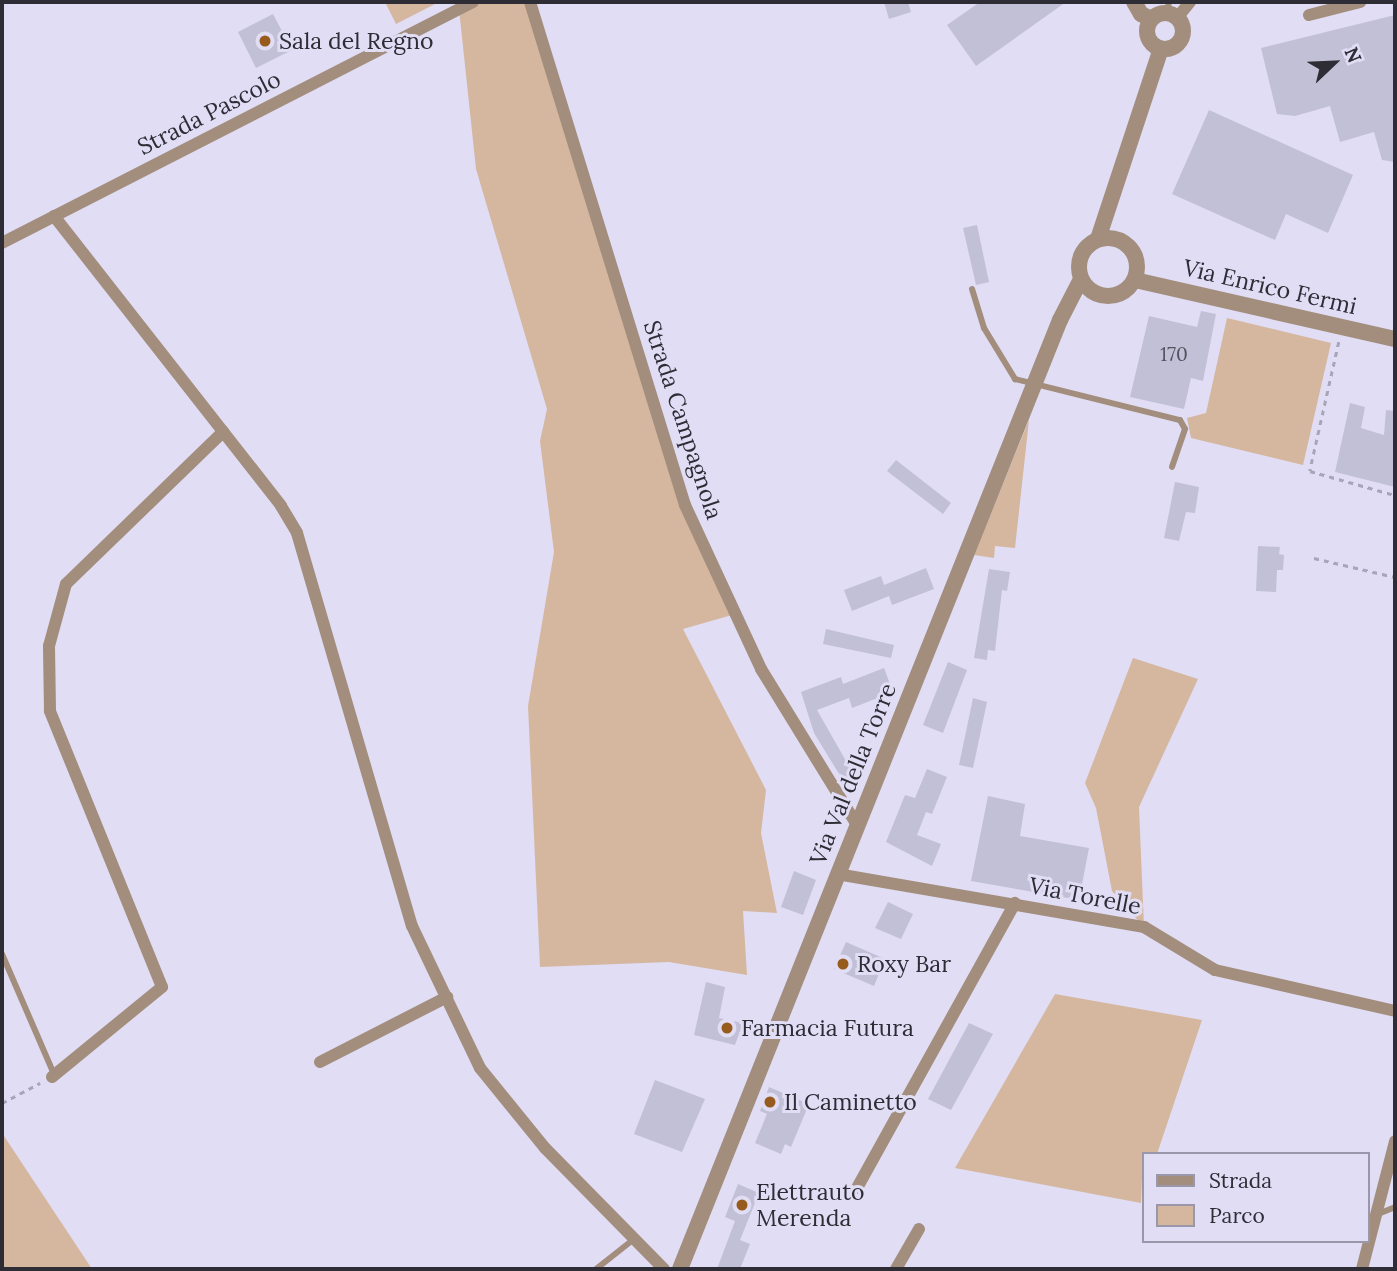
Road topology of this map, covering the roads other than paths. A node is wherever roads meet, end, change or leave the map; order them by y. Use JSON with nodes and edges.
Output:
{"nodes":[{"id":1,"x":474,"y":2,"type":"edge"},
{"id":2,"x":530,"y":2,"type":"edge"},
{"id":3,"x":1134,"y":2,"type":"edge"},
{"id":4,"x":1190,"y":2,"type":"edge"},
{"id":5,"x":1360,"y":2,"type":"edge"},
{"id":6,"x":1166,"y":13,"type":"edge"},
{"id":7,"x":1309,"y":15,"type":"dead end"},
{"id":8,"x":1161,"y":50,"type":"junction"},
{"id":9,"x":1109,"y":206,"type":"junction"},
{"id":10,"x":54,"y":216,"type":"junction"},
{"id":11,"x":1098,"y":239,"type":"junction"},
{"id":12,"x":1123,"y":241,"type":"junction"},
{"id":13,"x":2,"y":243,"type":"edge"},
{"id":14,"x":1081,"y":279,"type":"junction"},
{"id":15,"x":1135,"y":280,"type":"junction"},
{"id":16,"x":972,"y":289,"type":"dead end"},
{"id":17,"x":1098,"y":295,"type":"junction"},
{"id":18,"x":1074,"y":298,"type":"junction"},
{"id":19,"x":1395,"y":339,"type":"edge"},
{"id":20,"x":1034,"y":386,"type":"junction"},
{"id":21,"x":223,"y":432,"type":"junction"},
{"id":22,"x":1172,"y":467,"type":"dead end"},
{"id":23,"x":857,"y":825,"type":"junction"},
{"id":24,"x":837,"y":874,"type":"junction"},
{"id":25,"x":1015,"y":903,"type":"junction"},
{"id":26,"x":2,"y":954,"type":"edge"},
{"id":27,"x":447,"y":997,"type":"junction"},
{"id":28,"x":1395,"y":1011,"type":"edge"},
{"id":29,"x":320,"y":1062,"type":"dead end"},
{"id":30,"x":53,"y":1075,"type":"joint"},
{"id":31,"x":1395,"y":1141,"type":"edge"},
{"id":32,"x":1391,"y":1176,"type":"edge"},
{"id":33,"x":857,"y":1188,"type":"dead end"},
{"id":34,"x":1395,"y":1207,"type":"edge"},
{"id":35,"x":1376,"y":1215,"type":"junction"},
{"id":36,"x":919,"y":1229,"type":"dead end"},
{"id":37,"x":634,"y":1239,"type":"junction"},
{"id":38,"x":1369,"y":1242,"type":"edge"},
{"id":39,"x":1369,"y":1243,"type":"edge"},
{"id":40,"x":596,"y":1269,"type":"edge"},
{"id":41,"x":664,"y":1269,"type":"edge"},
{"id":42,"x":680,"y":1269,"type":"edge"},
{"id":43,"x":896,"y":1269,"type":"edge"},
{"id":44,"x":1362,"y":1269,"type":"edge"}],
"edges":[{"from":1,"to":10,"type":"street","name":"Strada Pascolo"},
{"from":2,"to":23,"type":"street","name":"Strada Campagnola"},
{"from":3,"to":6,"type":"street"},
{"from":4,"to":6,"type":"street"},
{"from":5,"to":7,"type":"street"},
{"from":6,"to":8,"type":"street"},
{"from":6,"to":8,"type":"street"},
{"from":8,"to":9,"type":"street"},
{"from":9,"to":11,"type":"street"},
{"from":9,"to":12,"type":"street"},
{"from":10,"to":13,"type":"street","name":"Strada Pascolo"},
{"from":10,"to":21,"type":"street"},
{"from":11,"to":12,"type":"street"},
{"from":11,"to":14,"type":"street"},
{"from":12,"to":15,"type":"street"},
{"from":14,"to":17,"type":"street"},
{"from":14,"to":18,"type":"street","name":"Via Val della Torre"},
{"from":15,"to":17,"type":"street"},
{"from":15,"to":19,"type":"street","name":"Via Enrico Fermi"},
{"from":16,"to":20,"type":"lane"},
{"from":17,"to":18,"type":"street"},
{"from":18,"to":20,"type":"street","name":"Via Val della Torre"},
{"from":20,"to":22,"type":"lane"},
{"from":20,"to":23,"type":"street","name":"Via Val della Torre"},
{"from":21,"to":27,"type":"street"},
{"from":21,"to":30,"type":"street"},
{"from":23,"to":24,"type":"street","name":"Via Val della Torre"},
{"from":24,"to":25,"type":"street","name":"Via Torelle"},
{"from":24,"to":42,"type":"street","name":"Via Val della Torre"},
{"from":25,"to":28,"type":"street","name":"Via Torelle"},
{"from":25,"to":33,"type":"street"},
{"from":26,"to":30,"type":"lane"},
{"from":27,"to":29,"type":"street"},
{"from":27,"to":37,"type":"street"},
{"from":31,"to":32,"type":"street"},
{"from":32,"to":35,"type":"street"},
{"from":34,"to":35,"type":"lane"},
{"from":35,"to":38,"type":"street"},
{"from":36,"to":43,"type":"street"},
{"from":37,"to":40,"type":"lane"},
{"from":37,"to":41,"type":"street"},
{"from":39,"to":44,"type":"street"}]}
